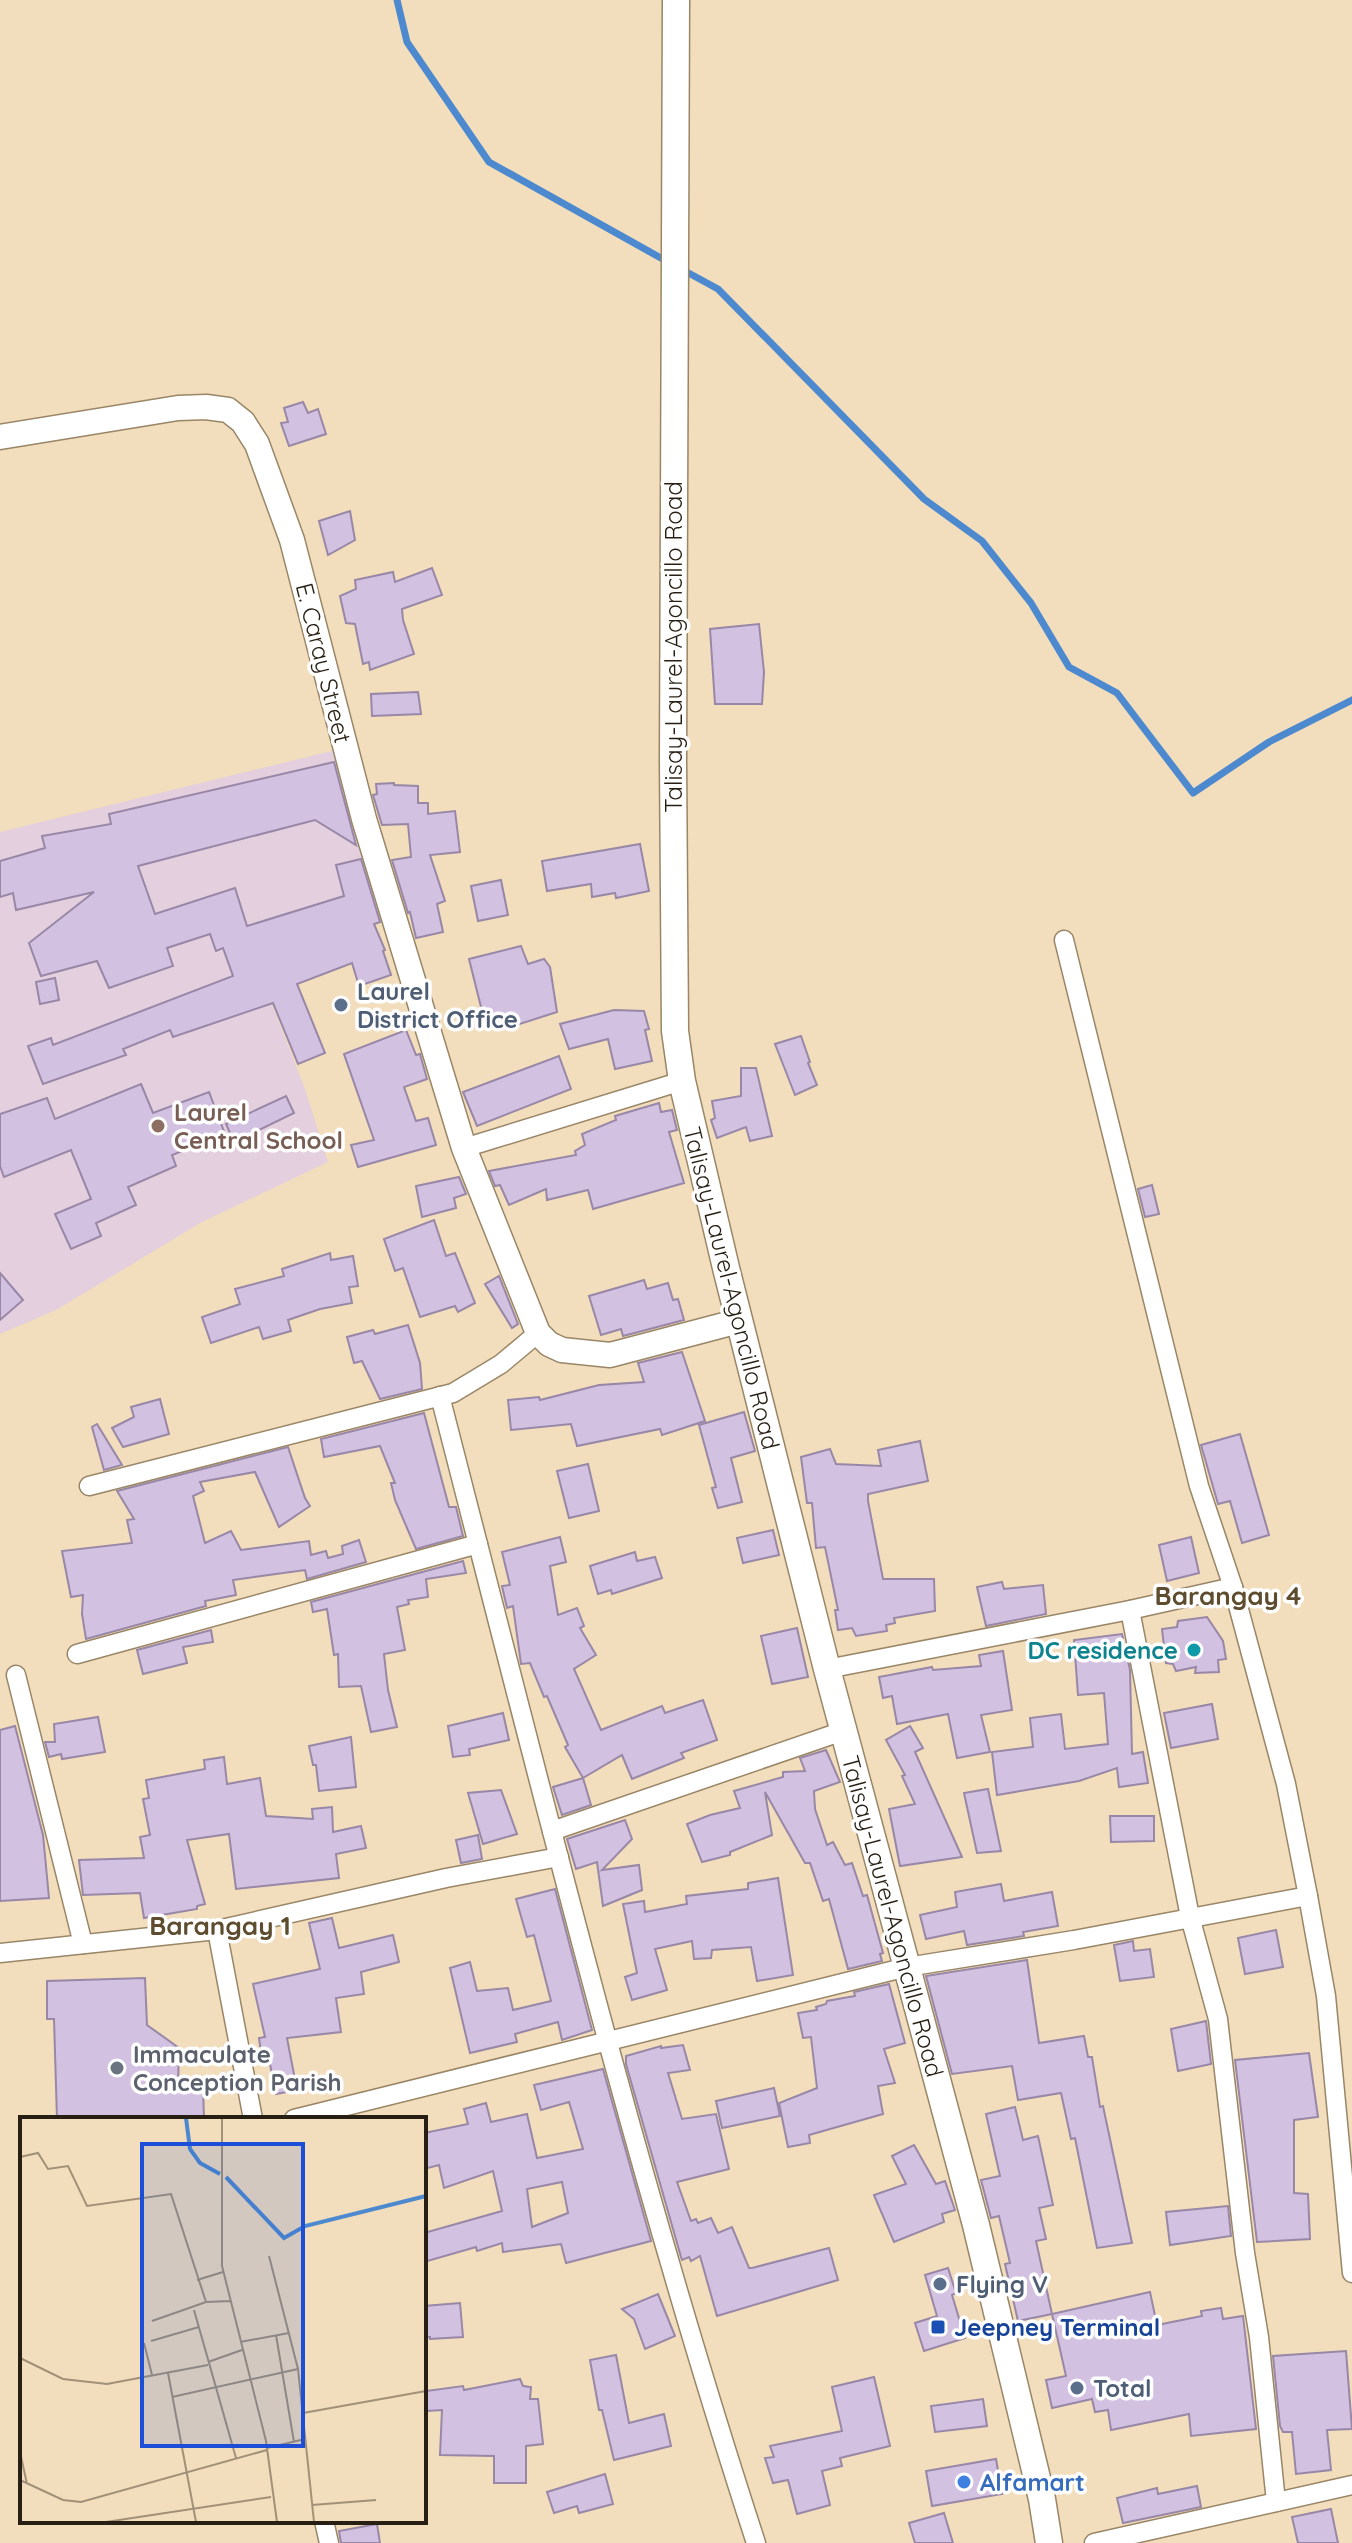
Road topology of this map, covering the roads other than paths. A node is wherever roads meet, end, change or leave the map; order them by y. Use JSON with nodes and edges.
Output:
{"nodes":[{"id":1,"x":676,"y":0,"type":"edge"},
{"id":2,"x":0,"y":437,"type":"edge"},
{"id":3,"x":1064,"y":940,"type":"dead end"},
{"id":4,"x":682,"y":1081,"type":"junction"},
{"id":5,"x":464,"y":1148,"type":"junction"},
{"id":6,"x":739,"y":1321,"type":"junction"},
{"id":7,"x":538,"y":1333,"type":"junction"},
{"id":8,"x":440,"y":1396,"type":"junction"},
{"id":9,"x":89,"y":1486,"type":"dead end"},
{"id":10,"x":478,"y":1544,"type":"junction"},
{"id":11,"x":1233,"y":1587,"type":"junction"},
{"id":12,"x":1130,"y":1610,"type":"junction"},
{"id":13,"x":77,"y":1654,"type":"dead end"},
{"id":14,"x":827,"y":1669,"type":"junction"},
{"id":15,"x":16,"y":1675,"type":"dead end"},
{"id":16,"x":843,"y":1731,"type":"junction"},
{"id":17,"x":552,"y":1831,"type":"junction"},
{"id":18,"x":559,"y":1857,"type":"junction"},
{"id":19,"x":1308,"y":1896,"type":"junction"},
{"id":20,"x":1190,"y":1917,"type":"junction"},
{"id":21,"x":217,"y":1930,"type":"junction"},
{"id":22,"x":83,"y":1944,"type":"junction"},
{"id":23,"x":0,"y":1953,"type":"edge"},
{"id":24,"x":907,"y":1967,"type":"junction"},
{"id":25,"x":608,"y":2040,"type":"junction"},
{"id":26,"x":253,"y":2117,"type":"edge"},
{"id":27,"x":302,"y":2117,"type":"edge"},
{"id":28,"x":1352,"y":2264,"type":"edge"},
{"id":29,"x":1352,"y":2273,"type":"edge"},
{"id":30,"x":1352,"y":2485,"type":"edge"},
{"id":31,"x":1276,"y":2502,"type":"junction"},
{"id":32,"x":324,"y":2523,"type":"edge"},
{"id":33,"x":329,"y":2543,"type":"edge"},
{"id":34,"x":756,"y":2543,"type":"edge"},
{"id":35,"x":1049,"y":2543,"type":"edge"},
{"id":36,"x":1094,"y":2543,"type":"edge"}],
"edges":[{"from":1,"to":4,"type":"main road","name":"Talisay-Laurel-Agoncillo Road"},
{"from":2,"to":5,"type":"street","name":"E. Caray Street"},
{"from":3,"to":11,"type":"street"},
{"from":4,"to":5,"type":"street"},
{"from":4,"to":6,"type":"main road","name":"Talisay-Laurel-Agoncillo Road"},
{"from":5,"to":7,"type":"street","name":"E. Caray Street"},
{"from":6,"to":7,"type":"street"},
{"from":6,"to":14,"type":"main road","name":"Talisay-Laurel-Agoncillo Road"},
{"from":7,"to":8,"type":"street"},
{"from":8,"to":9,"type":"street"},
{"from":8,"to":10,"type":"street"},
{"from":10,"to":13,"type":"street"},
{"from":10,"to":17,"type":"street"},
{"from":11,"to":12,"type":"street"},
{"from":11,"to":19,"type":"street"},
{"from":12,"to":14,"type":"street"},
{"from":12,"to":20,"type":"street"},
{"from":14,"to":16,"type":"main road","name":"Talisay-Laurel-Agoncillo Road"},
{"from":15,"to":22,"type":"street"},
{"from":16,"to":17,"type":"street"},
{"from":16,"to":24,"type":"main road","name":"Talisay-Laurel-Agoncillo Road"},
{"from":17,"to":18,"type":"street"},
{"from":18,"to":21,"type":"street"},
{"from":18,"to":25,"type":"street"},
{"from":19,"to":20,"type":"street"},
{"from":19,"to":28,"type":"street"},
{"from":20,"to":24,"type":"street"},
{"from":20,"to":31,"type":"street"},
{"from":21,"to":22,"type":"street"},
{"from":21,"to":26,"type":"street"},
{"from":22,"to":23,"type":"street"},
{"from":24,"to":25,"type":"street"},
{"from":24,"to":35,"type":"main road","name":"Talisay-Laurel-Agoncillo Road"},
{"from":25,"to":27,"type":"street"},
{"from":25,"to":34,"type":"street"},
{"from":28,"to":29,"type":"street"},
{"from":30,"to":31,"type":"street"},
{"from":31,"to":36,"type":"street"},
{"from":32,"to":33,"type":"street"}]}
